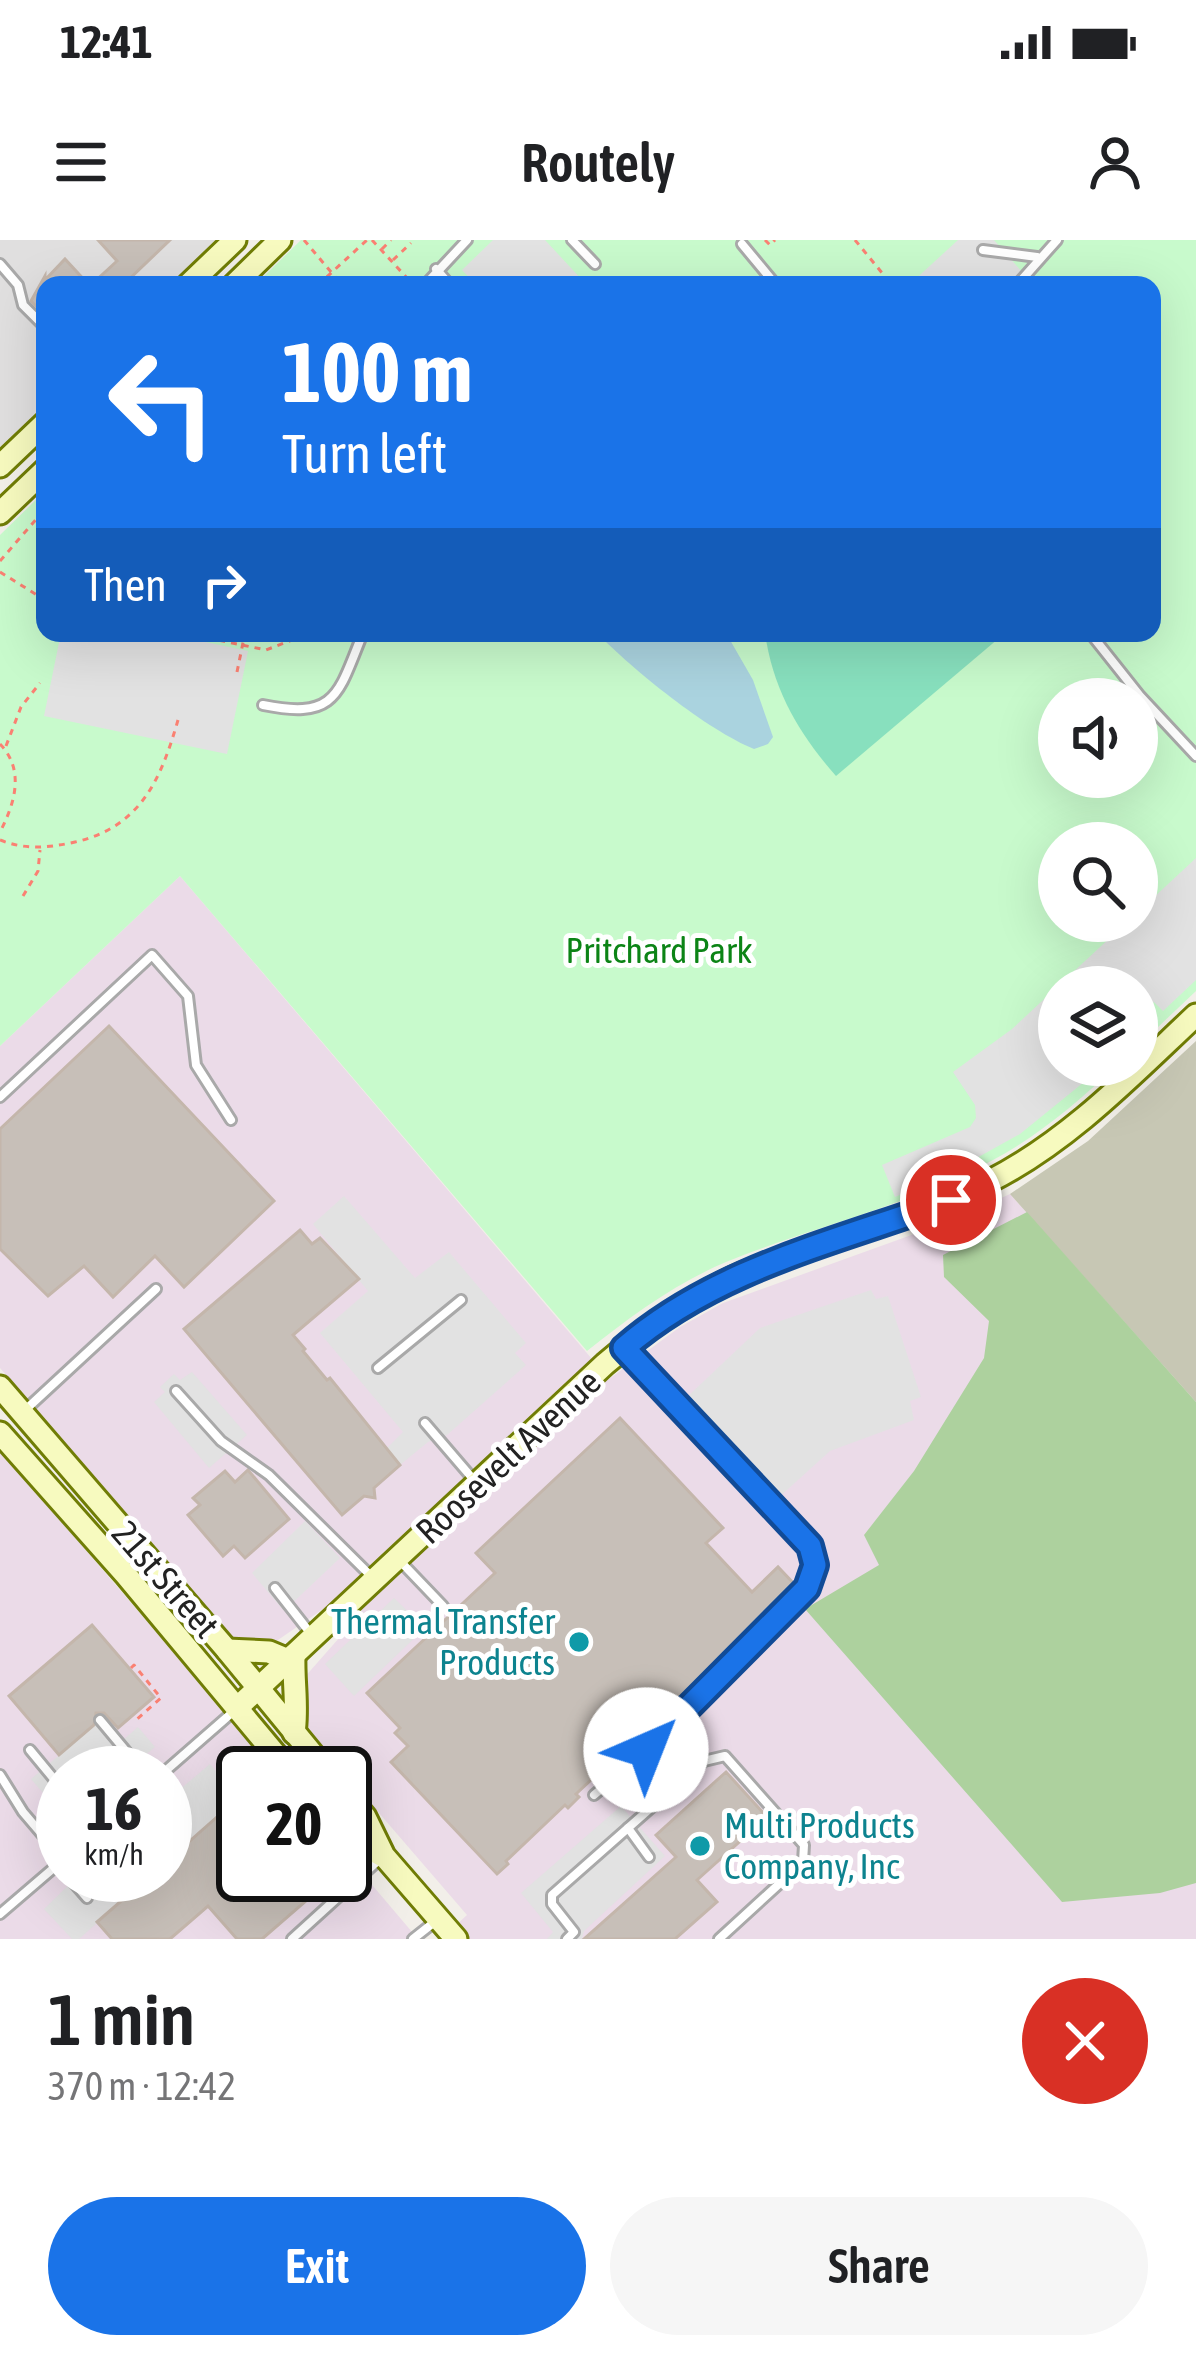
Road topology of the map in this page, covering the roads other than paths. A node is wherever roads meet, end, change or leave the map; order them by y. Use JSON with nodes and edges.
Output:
{"nodes":[{"id":1,"x":235,"y":240,"type":"edge"},
{"id":2,"x":280,"y":240,"type":"edge"},
{"id":3,"x":467,"y":240,"type":"edge"},
{"id":4,"x":572,"y":240,"type":"edge"},
{"id":5,"x":1057,"y":240,"type":"edge"},
{"id":6,"x":742,"y":244,"type":"dead end"},
{"id":7,"x":983,"y":250,"type":"dead end"},
{"id":8,"x":1039,"y":257,"type":"junction"},
{"id":9,"x":0,"y":264,"type":"edge"},
{"id":10,"x":595,"y":264,"type":"dead end"},
{"id":11,"x":436,"y":269,"type":"junction"},
{"id":12,"x":197,"y":276,"type":"edge"},
{"id":13,"x":243,"y":276,"type":"edge"},
{"id":14,"x":431,"y":276,"type":"edge"},
{"id":15,"x":442,"y":276,"type":"edge"},
{"id":16,"x":769,"y":276,"type":"edge"},
{"id":17,"x":1023,"y":276,"type":"edge"},
{"id":18,"x":36,"y":318,"type":"edge"},
{"id":19,"x":36,"y":432,"type":"edge"},
{"id":20,"x":0,"y":466,"type":"edge"},
{"id":21,"x":36,"y":479,"type":"edge"},
{"id":22,"x":0,"y":513,"type":"edge"},
{"id":23,"x":359,"y":642,"type":"edge"},
{"id":24,"x":1097,"y":642,"type":"edge"},
{"id":25,"x":263,"y":705,"type":"dead end"},
{"id":26,"x":1196,"y":756,"type":"edge"},
{"id":27,"x":1196,"y":1015,"type":"edge"},
{"id":28,"x":0,"y":1097,"type":"edge"},
{"id":29,"x":231,"y":1120,"type":"dead end"},
{"id":30,"x":156,"y":1289,"type":"dead end"},
{"id":31,"x":461,"y":1300,"type":"dead end"},
{"id":32,"x":624,"y":1348,"type":"junction"},
{"id":33,"x":378,"y":1368,"type":"dead end"},
{"id":34,"x":0,"y":1387,"type":"edge"},
{"id":35,"x":176,"y":1391,"type":"dead end"},
{"id":36,"x":22,"y":1413,"type":"junction"},
{"id":37,"x":425,"y":1423,"type":"dead end"},
{"id":38,"x":0,"y":1433,"type":"edge"},
{"id":39,"x":478,"y":1485,"type":"junction"},
{"id":40,"x":399,"y":1560,"type":"junction"},
{"id":41,"x":376,"y":1580,"type":"junction"},
{"id":42,"x":275,"y":1588,"type":"dead end"},
{"id":43,"x":443,"y":1606,"type":"dead end"},
{"id":44,"x":313,"y":1636,"type":"junction"},
{"id":45,"x":227,"y":1650,"type":"junction"},
{"id":46,"x":291,"y":1658,"type":"junction"},
{"id":47,"x":258,"y":1689,"type":"junction"},
{"id":48,"x":237,"y":1708,"type":"junction"},
{"id":49,"x":100,"y":1720,"type":"dead end"},
{"id":50,"x":294,"y":1733,"type":"junction"},
{"id":51,"x":122,"y":1746,"type":"edge"},
{"id":52,"x":269,"y":1746,"type":"edge"},
{"id":53,"x":305,"y":1746,"type":"edge"},
{"id":54,"x":192,"y":1748,"type":"edge"},
{"id":55,"x":30,"y":1750,"type":"dead end"},
{"id":56,"x":36,"y":1757,"type":"edge"},
{"id":57,"x":0,"y":1775,"type":"edge"},
{"id":58,"x":594,"y":1795,"type":"dead end"},
{"id":59,"x":628,"y":1828,"type":"junction"},
{"id":60,"x":36,"y":1830,"type":"edge"},
{"id":61,"x":372,"y":1833,"type":"edge"},
{"id":62,"x":372,"y":1850,"type":"edge"},
{"id":63,"x":384,"y":1856,"type":"junction"},
{"id":64,"x":650,"y":1857,"type":"dead end"},
{"id":65,"x":36,"y":1887,"type":"edge"},
{"id":66,"x":0,"y":1914,"type":"edge"},
{"id":67,"x":438,"y":1919,"type":"junction"},
{"id":68,"x":571,"y":1936,"type":"edge"},
{"id":69,"x":292,"y":1939,"type":"edge"},
{"id":70,"x":413,"y":1939,"type":"edge"},
{"id":71,"x":456,"y":1939,"type":"edge"},
{"id":72,"x":719,"y":1939,"type":"edge"}],
"edges":[{"from":1,"to":12,"type":"street"},
{"from":2,"to":13,"type":"street"},
{"from":3,"to":11,"type":"lane"},
{"from":4,"to":10,"type":"lane"},
{"from":5,"to":8,"type":"lane"},
{"from":6,"to":16,"type":"lane"},
{"from":7,"to":8,"type":"lane"},
{"from":8,"to":17,"type":"lane"},
{"from":9,"to":18,"type":"lane"},
{"from":11,"to":14,"type":"lane"},
{"from":11,"to":15,"type":"lane"},
{"from":19,"to":20,"type":"street"},
{"from":21,"to":22,"type":"street"},
{"from":23,"to":25,"type":"lane"},
{"from":24,"to":26,"type":"lane"},
{"from":27,"to":32,"type":"street","name":"Roosevelt Avenue"},
{"from":28,"to":29,"type":"lane"},
{"from":30,"to":36,"type":"lane"},
{"from":31,"to":33,"type":"lane"},
{"from":32,"to":39,"type":"street","name":"Roosevelt Avenue"},
{"from":32,"to":58,"type":"lane"},
{"from":34,"to":36,"type":"street","name":"21st Street"},
{"from":35,"to":41,"type":"lane"},
{"from":36,"to":45,"type":"street","name":"21st Street"},
{"from":37,"to":39,"type":"lane"},
{"from":38,"to":48,"type":"street","name":"21st Street"},
{"from":39,"to":40,"type":"street","name":"Roosevelt Avenue"},
{"from":40,"to":41,"type":"street","name":"Roosevelt Avenue"},
{"from":40,"to":43,"type":"lane"},
{"from":41,"to":44,"type":"street","name":"Roosevelt Avenue"},
{"from":42,"to":44,"type":"lane"},
{"from":44,"to":46,"type":"street","name":"Roosevelt Avenue"},
{"from":45,"to":46,"type":"street"},
{"from":45,"to":47,"type":"street","name":"21st Street"},
{"from":46,"to":47,"type":"street","name":"Roosevelt Avenue"},
{"from":46,"to":50,"type":"street"},
{"from":47,"to":48,"type":"street","name":"Roosevelt Avenue"},
{"from":47,"to":50,"type":"street","name":"21st Street"},
{"from":48,"to":52,"type":"street","name":"21st Street"},
{"from":48,"to":54,"type":"lane","name":"Roosevelt Avenue"},
{"from":49,"to":51,"type":"lane"},
{"from":50,"to":53,"type":"street","name":"21st Street"},
{"from":55,"to":56,"type":"lane"},
{"from":57,"to":60,"type":"lane"},
{"from":59,"to":64,"type":"lane"},
{"from":59,"to":68,"type":"lane"},
{"from":59,"to":72,"type":"lane"},
{"from":61,"to":63,"type":"street"},
{"from":62,"to":63,"type":"street"},
{"from":63,"to":67,"type":"street"},
{"from":63,"to":69,"type":"lane"},
{"from":65,"to":66,"type":"lane"},
{"from":67,"to":70,"type":"lane"},
{"from":67,"to":71,"type":"street"}]}
